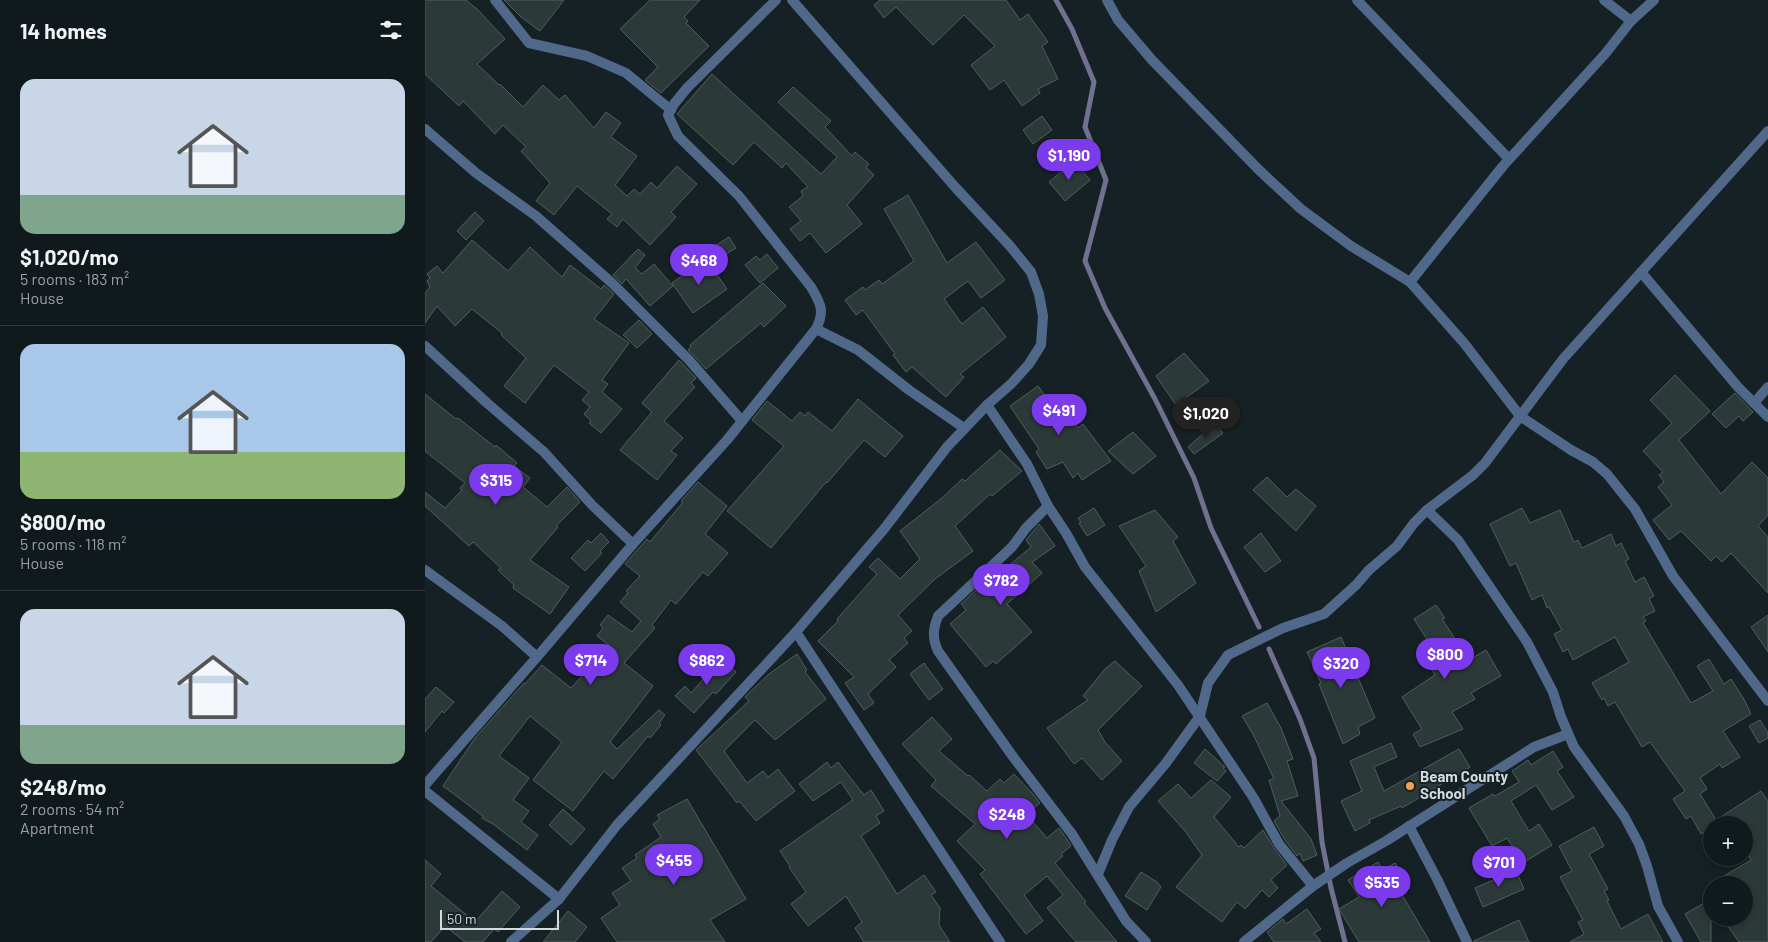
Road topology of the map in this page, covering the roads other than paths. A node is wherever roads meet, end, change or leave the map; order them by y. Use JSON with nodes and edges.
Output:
{"nodes":[{"id":1,"x":495,"y":0,"type":"edge"},
{"id":2,"x":776,"y":0,"type":"edge"},
{"id":3,"x":792,"y":0,"type":"edge"},
{"id":4,"x":1107,"y":0,"type":"edge"},
{"id":5,"x":1357,"y":0,"type":"edge"},
{"id":6,"x":1604,"y":0,"type":"edge"},
{"id":7,"x":1654,"y":0,"type":"edge"},
{"id":8,"x":1631,"y":21,"type":"junction"},
{"id":9,"x":671,"y":110,"type":"junction"},
{"id":10,"x":425,"y":129,"type":"edge"},
{"id":11,"x":1768,"y":131,"type":"edge"},
{"id":12,"x":1509,"y":159,"type":"junction"},
{"id":13,"x":1641,"y":272,"type":"junction"},
{"id":14,"x":1411,"y":282,"type":"junction"},
{"id":15,"x":816,"y":330,"type":"junction"},
{"id":16,"x":425,"y":346,"type":"edge"},
{"id":17,"x":1768,"y":387,"type":"edge"},
{"id":18,"x":1754,"y":403,"type":"junction"},
{"id":19,"x":987,"y":405,"type":"junction"},
{"id":20,"x":1520,"y":416,"type":"junction"},
{"id":21,"x":1768,"y":417,"type":"edge"},
{"id":22,"x":742,"y":421,"type":"junction"},
{"id":23,"x":964,"y":428,"type":"junction"},
{"id":24,"x":1048,"y":506,"type":"junction"},
{"id":25,"x":1427,"y":510,"type":"junction"},
{"id":26,"x":633,"y":544,"type":"junction"},
{"id":27,"x":425,"y":570,"type":"edge"},
{"id":28,"x":796,"y":632,"type":"junction"},
{"id":29,"x":537,"y":658,"type":"junction"},
{"id":30,"x":1768,"y":701,"type":"edge"},
{"id":31,"x":1200,"y":716,"type":"junction"},
{"id":32,"x":1568,"y":734,"type":"junction"},
{"id":33,"x":425,"y":785,"type":"edge"},
{"id":34,"x":425,"y":792,"type":"edge"},
{"id":35,"x":1409,"y":826,"type":"junction"},
{"id":36,"x":1098,"y":874,"type":"junction"},
{"id":37,"x":1318,"y":883,"type":"junction"},
{"id":38,"x":559,"y":899,"type":"junction"},
{"id":39,"x":511,"y":942,"type":"edge"},
{"id":40,"x":1000,"y":942,"type":"edge"},
{"id":41,"x":1147,"y":942,"type":"edge"},
{"id":42,"x":1244,"y":942,"type":"edge"},
{"id":43,"x":1467,"y":942,"type":"edge"},
{"id":44,"x":1678,"y":942,"type":"edge"}],
"edges":[{"from":1,"to":9,"type":"street"},
{"from":2,"to":9,"type":"street"},
{"from":3,"to":19,"type":"street"},
{"from":4,"to":14,"type":"street"},
{"from":5,"to":12,"type":"street"},
{"from":6,"to":8,"type":"street"},
{"from":7,"to":8,"type":"street"},
{"from":8,"to":12,"type":"street"},
{"from":9,"to":15,"type":"street"},
{"from":10,"to":22,"type":"street"},
{"from":11,"to":13,"type":"street"},
{"from":12,"to":14,"type":"street"},
{"from":13,"to":18,"type":"street"},
{"from":13,"to":20,"type":"street"},
{"from":14,"to":20,"type":"street"},
{"from":15,"to":22,"type":"street"},
{"from":15,"to":23,"type":"street"},
{"from":16,"to":26,"type":"street"},
{"from":17,"to":18,"type":"street"},
{"from":18,"to":21,"type":"street"},
{"from":19,"to":23,"type":"street"},
{"from":19,"to":24,"type":"street"},
{"from":20,"to":25,"type":"street"},
{"from":20,"to":30,"type":"street"},
{"from":22,"to":26,"type":"street"},
{"from":23,"to":28,"type":"street"},
{"from":24,"to":31,"type":"street"},
{"from":24,"to":36,"type":"street"},
{"from":25,"to":31,"type":"street"},
{"from":25,"to":32,"type":"street"},
{"from":26,"to":29,"type":"street"},
{"from":27,"to":29,"type":"street"},
{"from":28,"to":38,"type":"street"},
{"from":28,"to":40,"type":"street"},
{"from":29,"to":33,"type":"street"},
{"from":31,"to":36,"type":"street"},
{"from":31,"to":37,"type":"street"},
{"from":32,"to":35,"type":"street"},
{"from":32,"to":44,"type":"street"},
{"from":34,"to":38,"type":"street"},
{"from":35,"to":37,"type":"street"},
{"from":35,"to":43,"type":"street"},
{"from":36,"to":41,"type":"street"},
{"from":37,"to":42,"type":"street"},
{"from":38,"to":39,"type":"street"}]}
